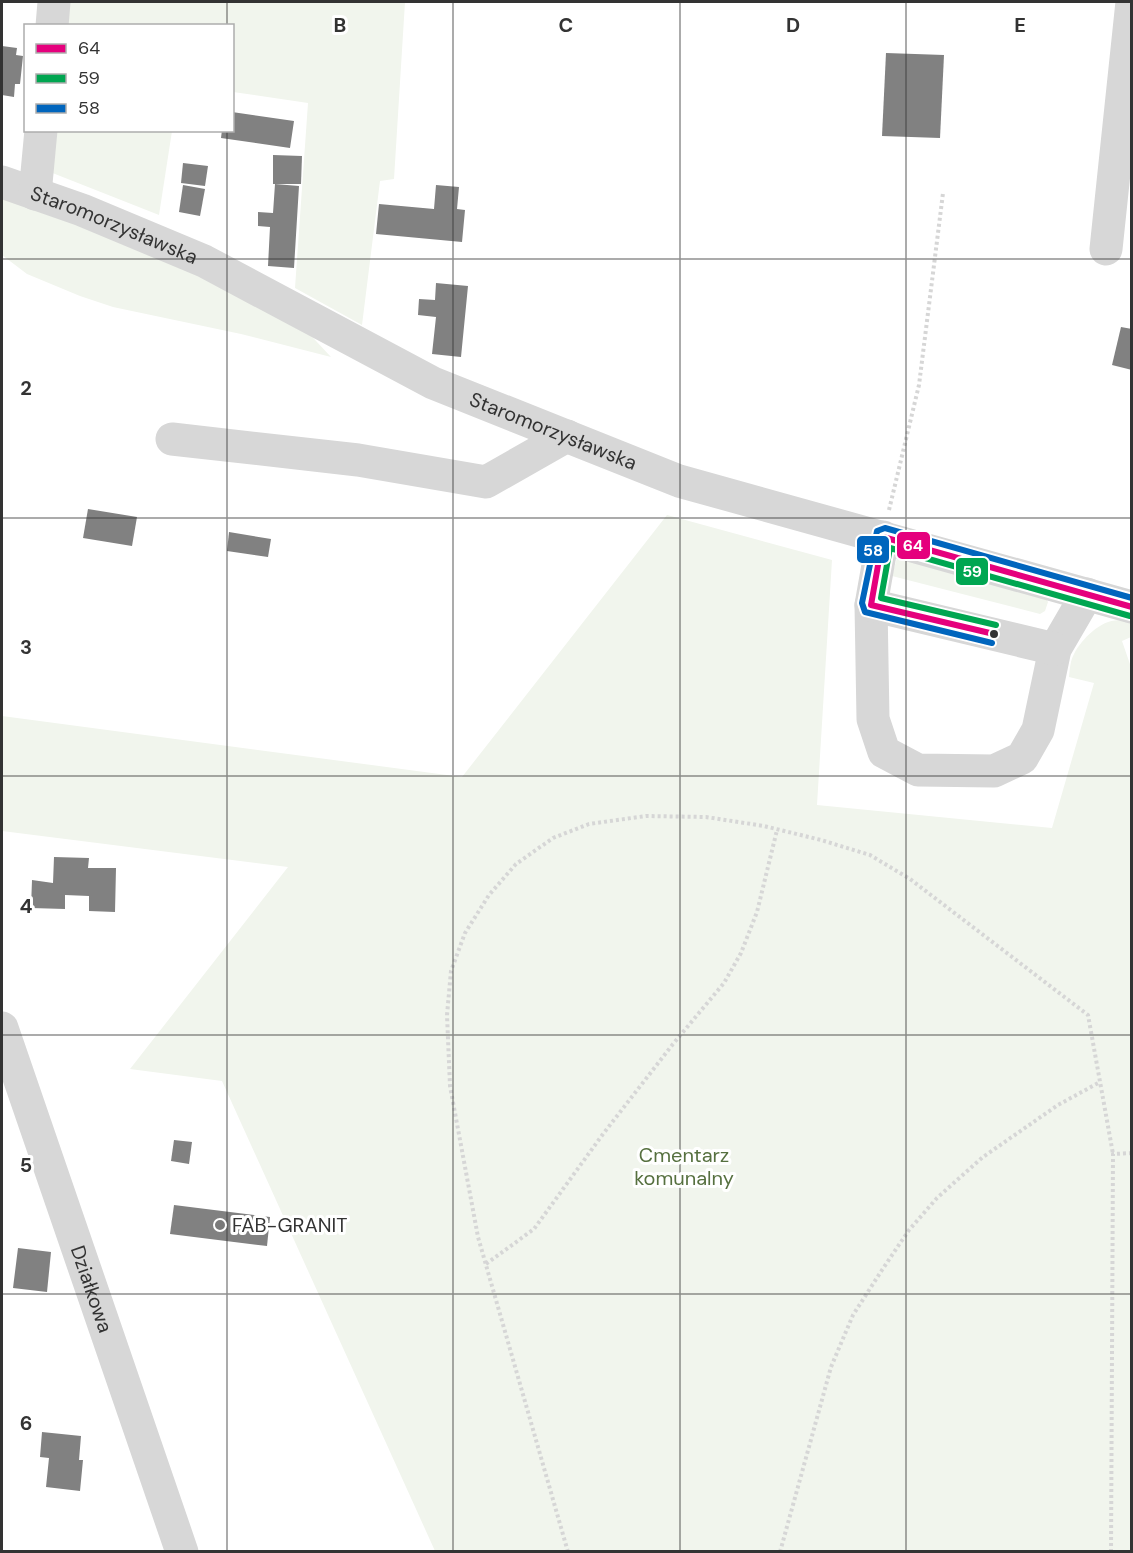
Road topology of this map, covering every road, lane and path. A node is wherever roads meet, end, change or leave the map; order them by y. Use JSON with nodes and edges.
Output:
{"nodes":[{"id":1,"x":54,"y":2,"type":"edge"},
{"id":2,"x":1131,"y":2,"type":"edge"},
{"id":3,"x":52,"y":24,"type":"edge"},
{"id":4,"x":1129,"y":34,"type":"edge"},
{"id":5,"x":41,"y":132,"type":"edge"},
{"id":6,"x":2,"y":182,"type":"edge"},
{"id":7,"x":35,"y":194,"type":"junction"},
{"id":8,"x":943,"y":194,"type":"dead end"},
{"id":9,"x":1106,"y":249,"type":"dead end"},
{"id":10,"x":567,"y":436,"type":"junction"},
{"id":11,"x":172,"y":438,"type":"dead end"},
{"id":12,"x":883,"y":537,"type":"junction"},
{"id":13,"x":1087,"y":594,"type":"junction"},
{"id":14,"x":871,"y":605,"type":"junction"},
{"id":15,"x":1131,"y":607,"type":"edge"},
{"id":16,"x":1054,"y":649,"type":"junction"},
{"id":17,"x":777,"y":830,"type":"junction"},
{"id":18,"x":2,"y":1028,"type":"edge"},
{"id":19,"x":1100,"y":1082,"type":"junction"},
{"id":20,"x":1131,"y":1153,"type":"edge"},
{"id":21,"x":1113,"y":1154,"type":"junction"},
{"id":22,"x":486,"y":1264,"type":"junction"},
{"id":23,"x":182,"y":1551,"type":"edge"},
{"id":24,"x":568,"y":1551,"type":"edge"},
{"id":25,"x":780,"y":1551,"type":"edge"},
{"id":26,"x":1111,"y":1551,"type":"edge"}],
"edges":[{"from":1,"to":3,"type":"street"},
{"from":2,"to":4,"type":"street"},
{"from":4,"to":9,"type":"street"},
{"from":5,"to":7,"type":"street"},
{"from":6,"to":7,"type":"street","name":"Staromorzysławska"},
{"from":7,"to":10,"type":"street","name":"Staromorzysławska"},
{"from":8,"to":12,"type":"path"},
{"from":10,"to":11,"type":"street"},
{"from":10,"to":12,"type":"street","name":"Staromorzysławska"},
{"from":12,"to":13,"type":"street","name":"Staromorzysławska"},
{"from":12,"to":14,"type":"street"},
{"from":13,"to":15,"type":"street","name":"Staromorzysławska"},
{"from":13,"to":16,"type":"street"},
{"from":14,"to":16,"type":"street"},
{"from":14,"to":16,"type":"street"},
{"from":17,"to":19,"type":"path"},
{"from":17,"to":22,"type":"path"},
{"from":17,"to":22,"type":"path"},
{"from":18,"to":23,"type":"street","name":"Działkowa"},
{"from":19,"to":21,"type":"path"},
{"from":19,"to":25,"type":"path"},
{"from":20,"to":21,"type":"path"},
{"from":21,"to":26,"type":"path"},
{"from":22,"to":24,"type":"path"}]}
